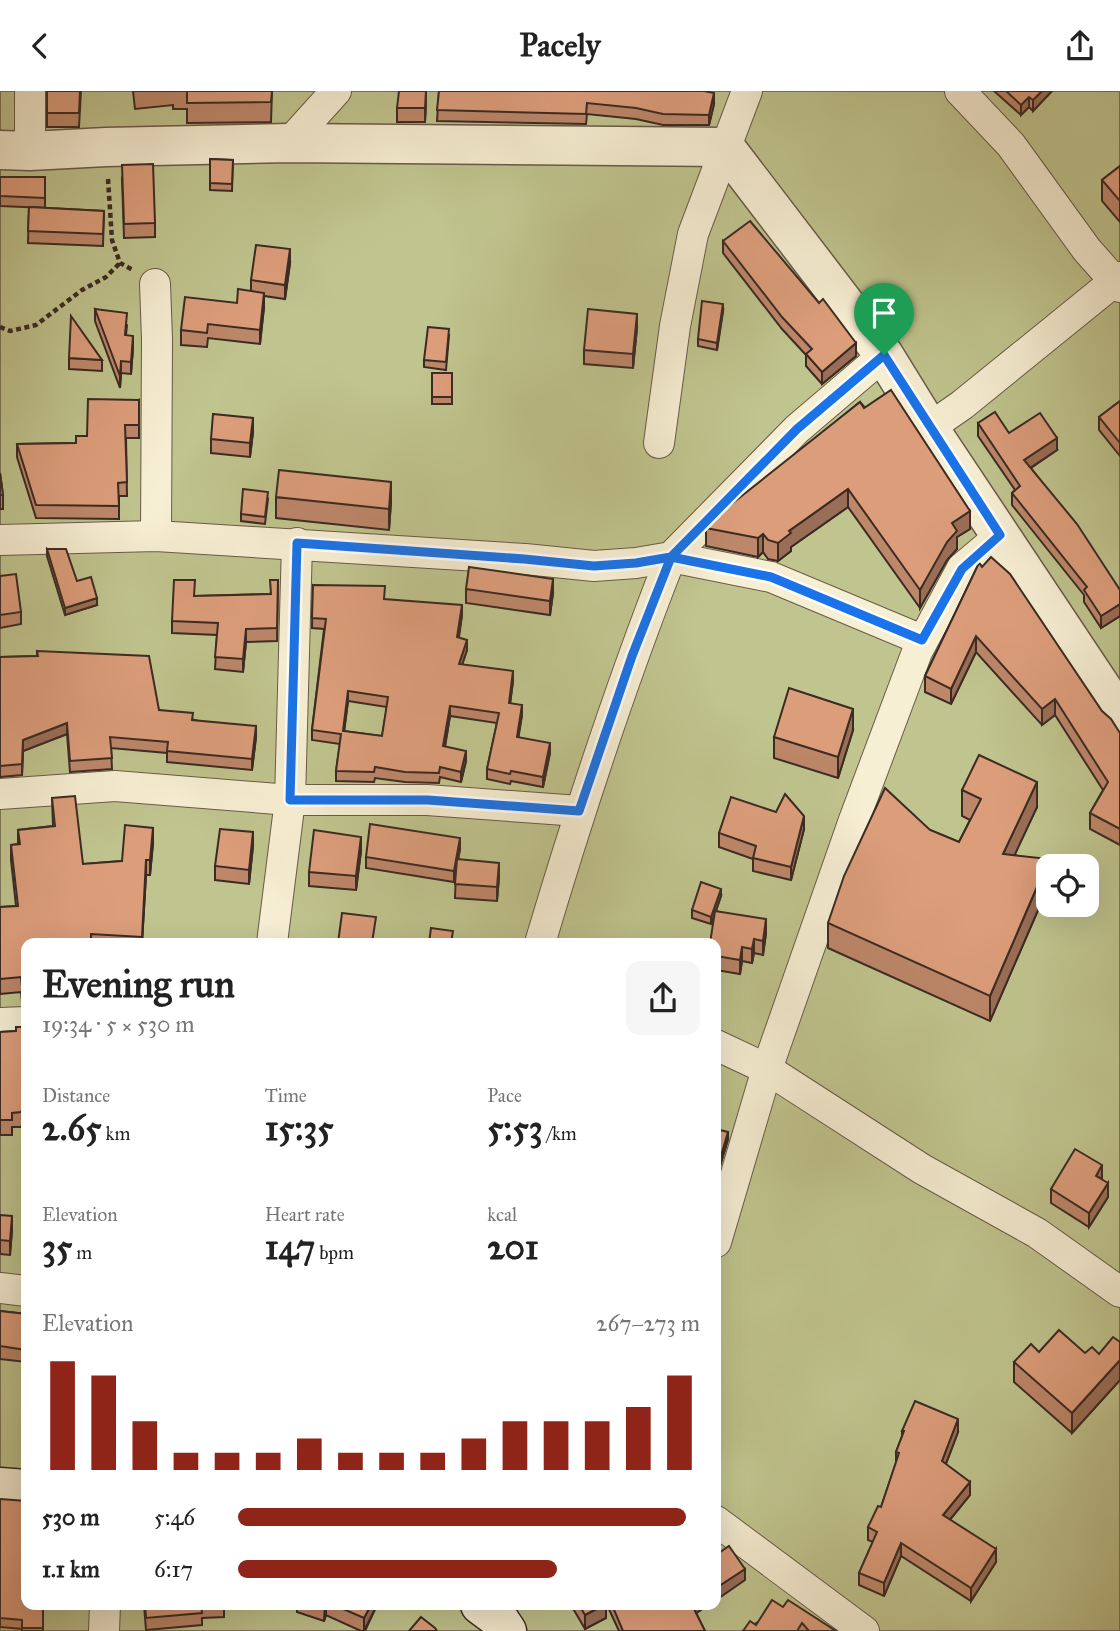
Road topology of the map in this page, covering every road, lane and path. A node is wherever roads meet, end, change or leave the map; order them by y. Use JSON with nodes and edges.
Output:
{"nodes":[{"id":1,"x":30,"y":91,"type":"edge"},
{"id":2,"x":747,"y":91,"type":"edge"},
{"id":3,"x":960,"y":91,"type":"edge"},
{"id":4,"x":326,"y":95,"type":"edge"},
{"id":5,"x":289,"y":143,"type":"junction"},
{"id":6,"x":106,"y":147,"type":"junction"},
{"id":7,"x":725,"y":147,"type":"junction"},
{"id":8,"x":15,"y":151,"type":"edge"},
{"id":9,"x":120,"y":263,"type":"junction"},
{"id":10,"x":1119,"y":281,"type":"edge"},
{"id":11,"x":155,"y":283,"type":"joint"},
{"id":12,"x":0,"y":327,"type":"edge"},
{"id":13,"x":884,"y":355,"type":"junction"},
{"id":14,"x":929,"y":428,"type":"junction"},
{"id":15,"x":659,"y":443,"type":"dead end"},
{"id":16,"x":156,"y":535,"type":"junction"},
{"id":17,"x":1000,"y":535,"type":"junction"},
{"id":18,"x":0,"y":540,"type":"edge"},
{"id":19,"x":297,"y":543,"type":"junction"},
{"id":20,"x":671,"y":557,"type":"junction"},
{"id":21,"x":922,"y":640,"type":"junction"},
{"id":22,"x":1120,"y":715,"type":"edge"},
{"id":23,"x":0,"y":794,"type":"edge"},
{"id":24,"x":290,"y":800,"type":"junction"},
{"id":25,"x":579,"y":811,"type":"junction"},
{"id":26,"x":273,"y":938,"type":"edge"},
{"id":27,"x":541,"y":938,"type":"edge"},
{"id":28,"x":21,"y":1022,"type":"edge"},
{"id":29,"x":0,"y":1023,"type":"edge"},
{"id":30,"x":721,"y":1047,"type":"edge"},
{"id":31,"x":767,"y":1069,"type":"junction"},
{"id":32,"x":721,"y":1225,"type":"edge"},
{"id":33,"x":0,"y":1288,"type":"edge"},
{"id":34,"x":21,"y":1290,"type":"edge"},
{"id":35,"x":1120,"y":1292,"type":"edge"},
{"id":36,"x":0,"y":1487,"type":"edge"},
{"id":37,"x":21,"y":1489,"type":"edge"},
{"id":38,"x":721,"y":1525,"type":"edge"},
{"id":39,"x":105,"y":1610,"type":"edge"},
{"id":40,"x":487,"y":1610,"type":"edge"},
{"id":41,"x":104,"y":1631,"type":"edge"},
{"id":42,"x":507,"y":1631,"type":"edge"},
{"id":43,"x":864,"y":1631,"type":"edge"}],
"edges":[{"from":1,"to":8,"type":"street"},
{"from":2,"to":7,"type":"street"},
{"from":3,"to":10,"type":"street"},
{"from":4,"to":5,"type":"street"},
{"from":5,"to":6,"type":"street"},
{"from":5,"to":7,"type":"street"},
{"from":6,"to":8,"type":"street"},
{"from":6,"to":9,"type":"path"},
{"from":7,"to":13,"type":"street"},
{"from":7,"to":15,"type":"street"},
{"from":9,"to":11,"type":"path"},
{"from":9,"to":12,"type":"path"},
{"from":10,"to":14,"type":"street"},
{"from":11,"to":16,"type":"street"},
{"from":13,"to":14,"type":"street"},
{"from":13,"to":20,"type":"street"},
{"from":14,"to":17,"type":"street"},
{"from":16,"to":18,"type":"street"},
{"from":16,"to":19,"type":"street"},
{"from":17,"to":21,"type":"street"},
{"from":17,"to":22,"type":"street"},
{"from":19,"to":20,"type":"street"},
{"from":19,"to":24,"type":"street"},
{"from":20,"to":21,"type":"street"},
{"from":20,"to":25,"type":"street"},
{"from":21,"to":31,"type":"street"},
{"from":23,"to":24,"type":"street"},
{"from":24,"to":25,"type":"street"},
{"from":24,"to":26,"type":"street"},
{"from":25,"to":27,"type":"street"},
{"from":28,"to":29,"type":"street"},
{"from":30,"to":31,"type":"street"},
{"from":31,"to":32,"type":"street"},
{"from":31,"to":35,"type":"street"},
{"from":33,"to":34,"type":"street"},
{"from":36,"to":37,"type":"street"},
{"from":38,"to":43,"type":"street"},
{"from":39,"to":41,"type":"street"},
{"from":40,"to":42,"type":"street"}]}
